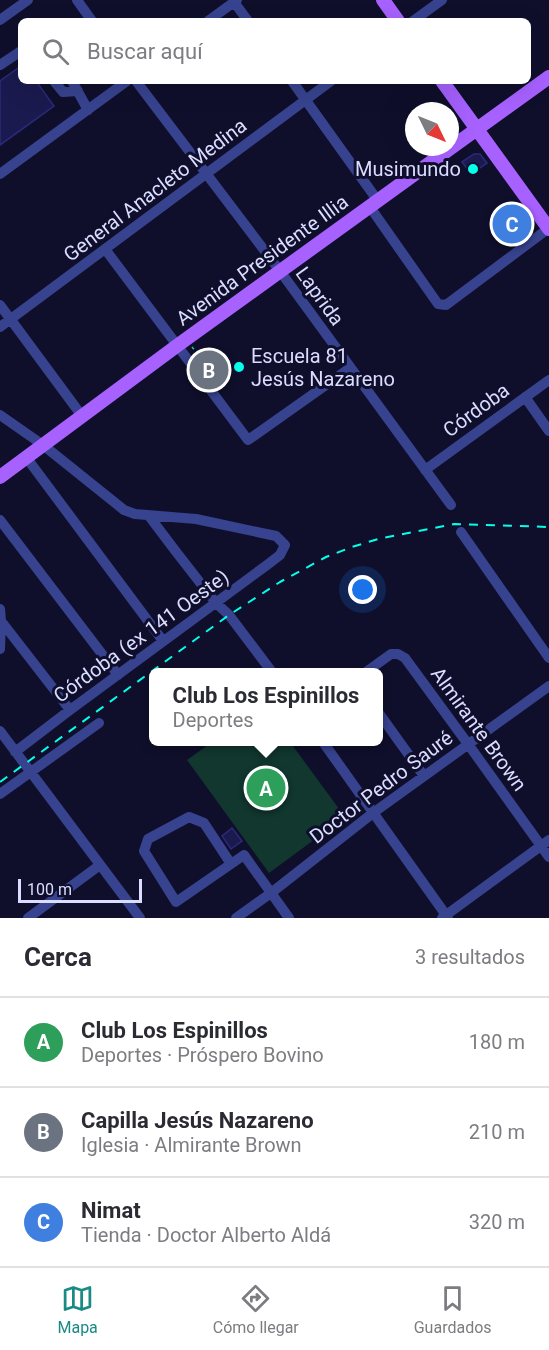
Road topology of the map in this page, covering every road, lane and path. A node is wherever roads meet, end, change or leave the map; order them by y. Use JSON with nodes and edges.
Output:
{"nodes":[{"id":1,"x":28,"y":0,"type":"edge"},
{"id":2,"x":77,"y":0,"type":"edge"},
{"id":3,"x":383,"y":0,"type":"edge"},
{"id":4,"x":442,"y":0,"type":"edge"},
{"id":5,"x":236,"y":1,"type":"edge"},
{"id":6,"x":90,"y":18,"type":"edge"},
{"id":7,"x":212,"y":18,"type":"edge"},
{"id":8,"x":246,"y":18,"type":"edge"},
{"id":9,"x":396,"y":18,"type":"edge"},
{"id":10,"x":417,"y":18,"type":"edge"},
{"id":11,"x":0,"y":20,"type":"edge"},
{"id":12,"x":18,"y":53,"type":"edge"},
{"id":13,"x":0,"y":65,"type":"edge"},
{"id":14,"x":549,"y":77,"type":"edge"},
{"id":15,"x":56,"y":84,"type":"edge"},
{"id":16,"x":123,"y":84,"type":"edge"},
{"id":17,"x":138,"y":84,"type":"edge"},
{"id":18,"x":294,"y":84,"type":"edge"},
{"id":19,"x":327,"y":84,"type":"edge"},
{"id":20,"x":444,"y":84,"type":"edge"},
{"id":21,"x":75,"y":86,"type":"edge"},
{"id":22,"x":306,"y":100,"type":"junction"},
{"id":23,"x":88,"y":110,"type":"junction"},
{"id":24,"x":477,"y":129,"type":"junction"},
{"id":25,"x":207,"y":173,"type":"junction"},
{"id":26,"x":0,"y":174,"type":"edge"},
{"id":27,"x":374,"y":204,"type":"junction"},
{"id":28,"x":549,"y":228,"type":"edge"},
{"id":29,"x":105,"y":249,"type":"junction"},
{"id":30,"x":280,"y":271,"type":"junction"},
{"id":31,"x":0,"y":305,"type":"edge"},
{"id":32,"x":11,"y":319,"type":"junction"},
{"id":33,"x":0,"y":327,"type":"edge"},
{"id":34,"x":182,"y":342,"type":"junction"},
{"id":35,"x":201,"y":358,"type":"dead end"},
{"id":36,"x":350,"y":368,"type":"junction"},
{"id":37,"x":549,"y":380,"type":"edge"},
{"id":38,"x":525,"y":397,"type":"junction"},
{"id":39,"x":0,"y":415,"type":"edge"},
{"id":40,"x":82,"y":416,"type":"junction"},
{"id":41,"x":549,"y":430,"type":"edge"},
{"id":42,"x":43,"y":445,"type":"junction"},
{"id":43,"x":26,"y":458,"type":"junction"},
{"id":44,"x":425,"y":470,"type":"junction"},
{"id":45,"x":0,"y":477,"type":"edge"},
{"id":46,"x":451,"y":505,"type":"dead end"},
{"id":47,"x":149,"y":516,"type":"junction"},
{"id":48,"x":0,"y":520,"type":"edge"},
{"id":49,"x":461,"y":532,"type":"dead end"},
{"id":50,"x":216,"y":603,"type":"junction"},
{"id":51,"x":0,"y":609,"type":"edge"},
{"id":52,"x":1,"y":621,"type":"edge"},
{"id":53,"x":163,"y":641,"type":"junction"},
{"id":54,"x":0,"y":649,"type":"edge"},
{"id":55,"x":549,"y":658,"type":"edge"},
{"id":56,"x":269,"y":668,"type":"edge"},
{"id":57,"x":372,"y":668,"type":"edge"},
{"id":58,"x":118,"y":675,"type":"junction"},
{"id":59,"x":549,"y":686,"type":"edge"},
{"id":60,"x":70,"y":710,"type":"junction"},
{"id":61,"x":383,"y":719,"type":"edge"},
{"id":62,"x":99,"y":723,"type":"dead end"},
{"id":63,"x":0,"y":731,"type":"edge"},
{"id":64,"x":468,"y":744,"type":"junction"},
{"id":65,"x":326,"y":746,"type":"edge"},
{"id":66,"x":15,"y":752,"type":"junction"},
{"id":67,"x":30,"y":772,"type":"junction"},
{"id":68,"x":424,"y":776,"type":"junction"},
{"id":69,"x":0,"y":794,"type":"edge"},
{"id":70,"x":373,"y":813,"type":"junction"},
{"id":71,"x":545,"y":843,"type":"edge"},
{"id":72,"x":549,"y":857,"type":"edge"},
{"id":73,"x":231,"y":864,"type":"junction"},
{"id":74,"x":100,"y":865,"type":"junction"},
{"id":75,"x":271,"y":893,"type":"junction"},
{"id":76,"x":445,"y":917,"type":"edge"},
{"id":77,"x":28,"y":918,"type":"edge"},
{"id":78,"x":140,"y":918,"type":"edge"},
{"id":79,"x":236,"y":918,"type":"edge"},
{"id":80,"x":289,"y":918,"type":"edge"}],
"edges":[{"from":1,"to":11,"type":"street"},
{"from":2,"to":6,"type":"street"},
{"from":3,"to":9,"type":"main road"},
{"from":4,"to":10,"type":"street"},
{"from":5,"to":7,"type":"street"},
{"from":5,"to":8,"type":"street"},
{"from":12,"to":13,"type":"street"},
{"from":14,"to":24,"type":"main road","name":"Avenida Presidente Illia"},
{"from":15,"to":21,"type":"street"},
{"from":16,"to":23,"type":"street"},
{"from":17,"to":25,"type":"street","name":"Laprida"},
{"from":18,"to":22,"type":"street"},
{"from":19,"to":22,"type":"street","name":"General Anacleto Medina"},
{"from":20,"to":24,"type":"main road"},
{"from":21,"to":23,"type":"street"},
{"from":22,"to":25,"type":"street","name":"General Anacleto Medina"},
{"from":22,"to":27,"type":"street"},
{"from":23,"to":26,"type":"street"},
{"from":24,"to":27,"type":"main road","name":"Avenida Presidente Illia"},
{"from":24,"to":28,"type":"main road"},
{"from":25,"to":29,"type":"street","name":"General Anacleto Medina"},
{"from":25,"to":30,"type":"street","name":"Laprida"},
{"from":27,"to":28,"type":"street"},
{"from":27,"to":30,"type":"main road","name":"Avenida Presidente Illia"},
{"from":29,"to":32,"type":"street","name":"General Anacleto Medina"},
{"from":29,"to":34,"type":"street"},
{"from":30,"to":34,"type":"main road","name":"Avenida Presidente Illia"},
{"from":30,"to":36,"type":"street","name":"Laprida"},
{"from":31,"to":32,"type":"street"},
{"from":32,"to":33,"type":"street","name":"General Anacleto Medina"},
{"from":32,"to":40,"type":"street"},
{"from":34,"to":35,"type":"path"},
{"from":34,"to":36,"type":"street"},
{"from":34,"to":40,"type":"main road","name":"Avenida Presidente Illia"},
{"from":36,"to":44,"type":"street","name":"Laprida"},
{"from":37,"to":38,"type":"street","name":"Córdoba"},
{"from":38,"to":41,"type":"street"},
{"from":38,"to":44,"type":"street","name":"Córdoba"},
{"from":39,"to":42,"type":"street"},
{"from":40,"to":42,"type":"main road","name":"Avenida Presidente Illia"},
{"from":42,"to":43,"type":"main road","name":"Avenida Presidente Illia"},
{"from":42,"to":47,"type":"street"},
{"from":43,"to":45,"type":"main road","name":"Avenida Presidente Illia"},
{"from":43,"to":53,"type":"street"},
{"from":44,"to":46,"type":"street","name":"Laprida"},
{"from":47,"to":50,"type":"street"},
{"from":47,"to":50,"type":"street","name":"Córdoba (ex 141 Oeste)"},
{"from":48,"to":58,"type":"street"},
{"from":49,"to":55,"type":"street"},
{"from":50,"to":53,"type":"street","name":"Córdoba (ex 141 Oeste)"},
{"from":50,"to":56,"type":"street"},
{"from":51,"to":52,"type":"street"},
{"from":52,"to":54,"type":"street"},
{"from":52,"to":60,"type":"street"},
{"from":53,"to":58,"type":"street","name":"Córdoba (ex 141 Oeste)"},
{"from":57,"to":64,"type":"street","name":"Almirante Brown"},
{"from":58,"to":60,"type":"street","name":"Córdoba (ex 141 Oeste)"},
{"from":59,"to":64,"type":"street","name":"Doctor Pedro Sauré"},
{"from":60,"to":66,"type":"street","name":"Córdoba (ex 141 Oeste)"},
{"from":61,"to":68,"type":"street"},
{"from":62,"to":67,"type":"street"},
{"from":63,"to":66,"type":"street"},
{"from":64,"to":68,"type":"street","name":"Doctor Pedro Sauré"},
{"from":64,"to":71,"type":"street","name":"Almirante Brown"},
{"from":65,"to":70,"type":"street"},
{"from":66,"to":67,"type":"street"},
{"from":67,"to":69,"type":"street"},
{"from":67,"to":74,"type":"street"},
{"from":68,"to":70,"type":"street","name":"Doctor Pedro Sauré"},
{"from":70,"to":75,"type":"street","name":"Doctor Pedro Sauré"},
{"from":70,"to":76,"type":"street"},
{"from":71,"to":72,"type":"street","name":"Almirante Brown"},
{"from":71,"to":76,"type":"street"},
{"from":73,"to":73,"type":"street"},
{"from":73,"to":75,"type":"street"},
{"from":74,"to":77,"type":"street"},
{"from":74,"to":78,"type":"street"},
{"from":75,"to":79,"type":"street","name":"Doctor Pedro Sauré"},
{"from":75,"to":80,"type":"street"}]}
